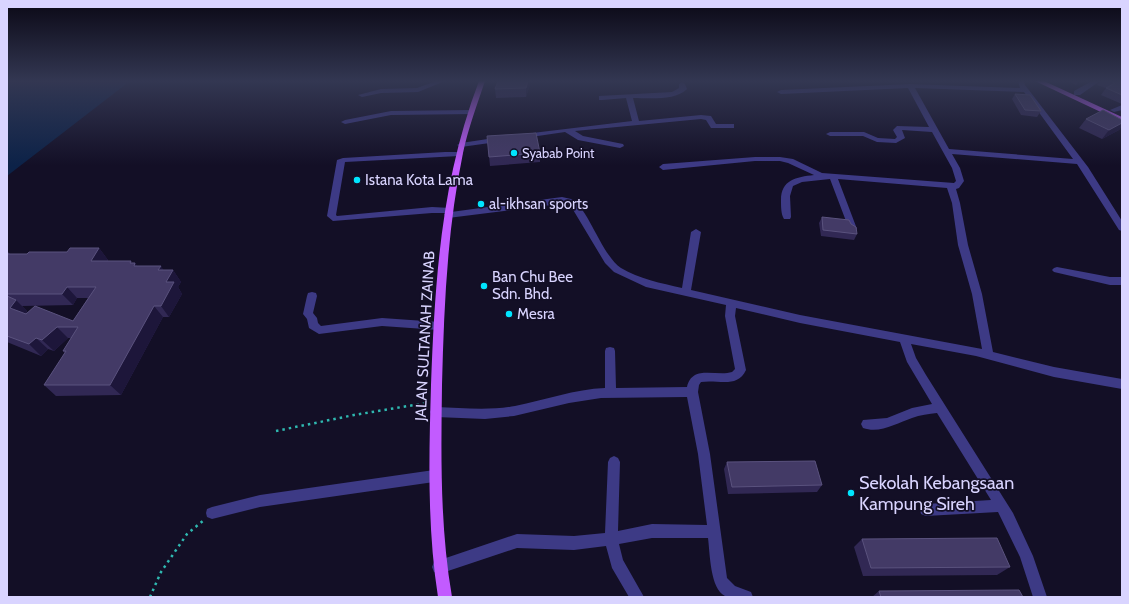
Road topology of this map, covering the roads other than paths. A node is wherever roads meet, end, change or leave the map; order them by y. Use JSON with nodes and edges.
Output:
{"nodes":[{"id":1,"x":471,"y":109,"type":"edge"},
{"id":2,"x":632,"y":109,"type":"edge"},
{"id":3,"x":923,"y":109,"type":"edge"},
{"id":4,"x":1040,"y":109,"type":"edge"},
{"id":5,"x":1100,"y":109,"type":"edge"},
{"id":6,"x":1114,"y":110,"type":"edge"},
{"id":7,"x":470,"y":112,"type":"junction"},
{"id":8,"x":1122,"y":114,"type":"edge"},
{"id":9,"x":1122,"y":120,"type":"edge"},
{"id":10,"x":345,"y":122,"type":"dead end"},
{"id":11,"x":636,"y":123,"type":"junction"},
{"id":12,"x":731,"y":126,"type":"dead end"},
{"id":13,"x":566,"y":130,"type":"junction"},
{"id":14,"x":935,"y":130,"type":"junction"},
{"id":15,"x":830,"y":134,"type":"dead end"},
{"id":16,"x":620,"y":146,"type":"dead end"},
{"id":17,"x":460,"y":150,"type":"junction"},
{"id":18,"x":947,"y":151,"type":"junction"},
{"id":19,"x":1078,"y":162,"type":"junction"},
{"id":20,"x":663,"y":167,"type":"dead end"},
{"id":21,"x":830,"y":177,"type":"junction"},
{"id":22,"x":951,"y":186,"type":"junction"},
{"id":23,"x":448,"y":213,"type":"junction"},
{"id":24,"x":787,"y":218,"type":"dead end"},
{"id":25,"x":1122,"y":228,"type":"edge"},
{"id":26,"x":853,"y":229,"type":"edge"},
{"id":27,"x":696,"y":232,"type":"dead end"},
{"id":28,"x":1057,"y":270,"type":"dead end"},
{"id":29,"x":1122,"y":281,"type":"edge"},
{"id":30,"x":686,"y":292,"type":"junction"},
{"id":31,"x":312,"y":296,"type":"dead end"},
{"id":32,"x":731,"y":303,"type":"junction"},
{"id":33,"x":439,"y":326,"type":"junction"},
{"id":34,"x":904,"y":338,"type":"junction"},
{"id":35,"x":610,"y":351,"type":"dead end"},
{"id":36,"x":988,"y":354,"type":"junction"},
{"id":37,"x":1122,"y":384,"type":"edge"},
{"id":38,"x":692,"y":392,"type":"junction"},
{"id":39,"x":611,"y":393,"type":"junction"},
{"id":40,"x":436,"y":407,"type":"junction"},
{"id":41,"x":940,"y":407,"type":"junction"},
{"id":42,"x":867,"y":424,"type":"dead end"},
{"id":43,"x":614,"y":462,"type":"dead end"},
{"id":44,"x":434,"y":476,"type":"junction"},
{"id":45,"x":1002,"y":506,"type":"junction"},
{"id":46,"x":926,"y":510,"type":"dead end"},
{"id":47,"x":212,"y":514,"type":"road end"},
{"id":48,"x":714,"y":532,"type":"junction"},
{"id":49,"x":611,"y":538,"type":"junction"},
{"id":50,"x":439,"y":567,"type":"junction"},
{"id":51,"x":445,"y":597,"type":"edge"},
{"id":52,"x":637,"y":597,"type":"edge"},
{"id":53,"x":746,"y":597,"type":"edge"},
{"id":54,"x":1040,"y":597,"type":"edge"}],
"edges":[{"from":1,"to":7,"type":"main road","name":"JALAN SULTANAH ZAINAB"},
{"from":2,"to":11,"type":"street"},
{"from":3,"to":14,"type":"street"},
{"from":4,"to":19,"type":"street"},
{"from":5,"to":9,"type":"main road"},
{"from":6,"to":8,"type":"main road"},
{"from":7,"to":10,"type":"street"},
{"from":7,"to":17,"type":"main road","name":"JALAN SULTANAH ZAINAB"},
{"from":11,"to":12,"type":"street"},
{"from":11,"to":13,"type":"street"},
{"from":13,"to":16,"type":"street"},
{"from":13,"to":17,"type":"street"},
{"from":14,"to":15,"type":"street"},
{"from":14,"to":18,"type":"street"},
{"from":17,"to":23,"type":"main road","name":"JALAN SULTANAH ZAINAB"},
{"from":17,"to":23,"type":"street"},
{"from":18,"to":19,"type":"street"},
{"from":18,"to":22,"type":"street"},
{"from":19,"to":25,"type":"street"},
{"from":20,"to":21,"type":"street"},
{"from":21,"to":22,"type":"street"},
{"from":21,"to":24,"type":"street"},
{"from":21,"to":26,"type":"street"},
{"from":22,"to":36,"type":"street"},
{"from":23,"to":30,"type":"street"},
{"from":23,"to":33,"type":"main road","name":"JALAN SULTANAH ZAINAB"},
{"from":27,"to":30,"type":"street"},
{"from":28,"to":29,"type":"street"},
{"from":30,"to":32,"type":"street"},
{"from":31,"to":33,"type":"street"},
{"from":32,"to":34,"type":"street"},
{"from":32,"to":38,"type":"street"},
{"from":33,"to":40,"type":"main road","name":"JALAN SULTANAH ZAINAB"},
{"from":34,"to":36,"type":"street"},
{"from":34,"to":41,"type":"street"},
{"from":35,"to":39,"type":"street"},
{"from":36,"to":37,"type":"street"},
{"from":38,"to":39,"type":"street"},
{"from":38,"to":48,"type":"street"},
{"from":39,"to":40,"type":"street"},
{"from":40,"to":44,"type":"main road","name":"JALAN SULTANAH ZAINAB"},
{"from":41,"to":42,"type":"street"},
{"from":41,"to":45,"type":"street"},
{"from":43,"to":49,"type":"street"},
{"from":44,"to":47,"type":"street"},
{"from":44,"to":50,"type":"main road","name":"JALAN SULTANAH ZAINAB"},
{"from":45,"to":46,"type":"street"},
{"from":45,"to":54,"type":"street"},
{"from":48,"to":49,"type":"street"},
{"from":48,"to":53,"type":"street"},
{"from":49,"to":50,"type":"street"},
{"from":49,"to":52,"type":"street"},
{"from":50,"to":51,"type":"main road","name":"JALAN SULTANAH ZAINAB"}]}
